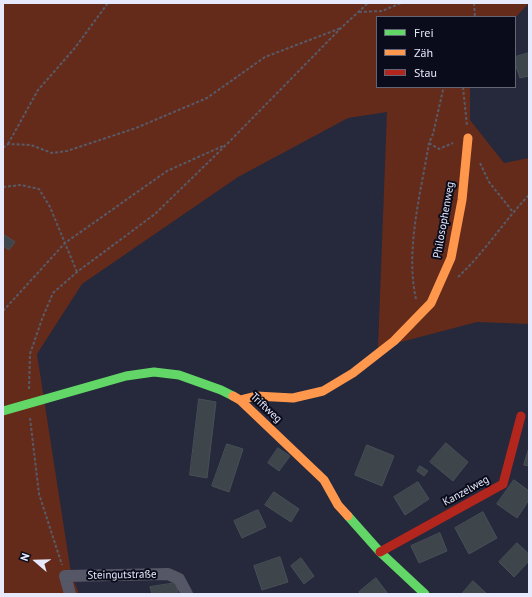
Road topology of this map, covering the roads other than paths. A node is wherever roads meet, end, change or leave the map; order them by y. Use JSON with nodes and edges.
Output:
{"nodes":[{"id":1,"x":468,"y":138,"type":"road end"},
{"id":2,"x":240,"y":400,"type":"junction"},
{"id":3,"x":3,"y":411,"type":"edge"},
{"id":4,"x":521,"y":416,"type":"dead end"},
{"id":5,"x":380,"y":552,"type":"junction"},
{"id":6,"x":70,"y":594,"type":"edge"},
{"id":7,"x":187,"y":594,"type":"edge"},
{"id":8,"x":425,"y":594,"type":"edge"}],
"edges":[{"from":1,"to":2,"type":"street","name":"Philosophenweg"},
{"from":2,"to":3,"type":"street","name":"Triftweg"},
{"from":2,"to":5,"type":"street","name":"Triftweg"},
{"from":4,"to":5,"type":"street","name":"Kanzelweg"},
{"from":5,"to":8,"type":"street","name":"Triftweg"},
{"from":6,"to":7,"type":"street","name":"Steingutstraße"}]}
